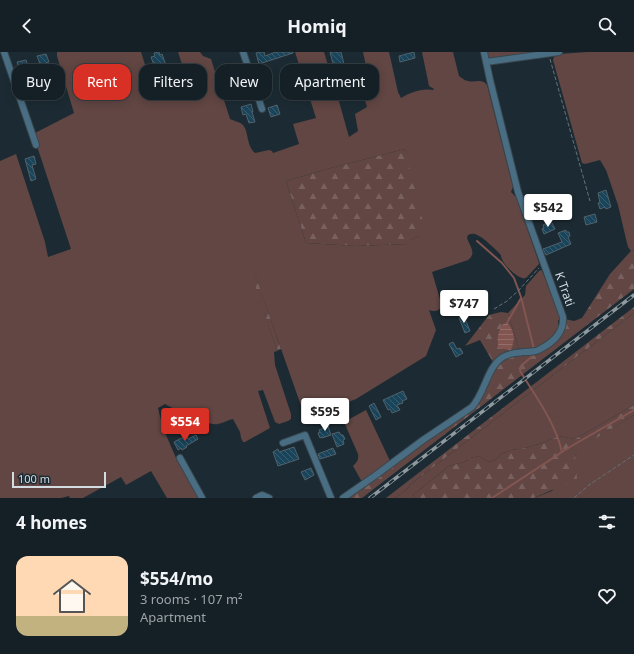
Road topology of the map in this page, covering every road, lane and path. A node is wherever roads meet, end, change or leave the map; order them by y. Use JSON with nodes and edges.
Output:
{"nodes":[{"id":1,"x":4,"y":52,"type":"edge"},
{"id":2,"x":243,"y":52,"type":"edge"},
{"id":3,"x":484,"y":52,"type":"edge"},
{"id":4,"x":559,"y":52,"type":"edge"},
{"id":5,"x":0,"y":53,"type":"edge"},
{"id":6,"x":548,"y":53,"type":"edge"},
{"id":7,"x":486,"y":62,"type":"junction"},
{"id":8,"x":262,"y":109,"type":"dead end"},
{"id":9,"x":36,"y":145,"type":"dead end"},
{"id":10,"x":590,"y":201,"type":"dead end"},
{"id":11,"x":543,"y":263,"type":"junction"},
{"id":12,"x":494,"y":309,"type":"dead end"},
{"id":13,"x":283,"y":443,"type":"dead end"},
{"id":14,"x":634,"y":455,"type":"edge"},
{"id":15,"x":180,"y":458,"type":"dead end"},
{"id":16,"x":202,"y":498,"type":"edge"},
{"id":17,"x":256,"y":498,"type":"edge"},
{"id":18,"x":269,"y":498,"type":"edge"},
{"id":19,"x":331,"y":498,"type":"edge"},
{"id":20,"x":343,"y":498,"type":"edge"},
{"id":21,"x":574,"y":498,"type":"edge"}],
"edges":[{"from":1,"to":5,"type":"street"},
{"from":1,"to":9,"type":"street"},
{"from":2,"to":8,"type":"street"},
{"from":3,"to":7,"type":"street","name":"K Trati"},
{"from":4,"to":6,"type":"street"},
{"from":6,"to":7,"type":"street"},
{"from":6,"to":10,"type":"path"},
{"from":7,"to":11,"type":"street","name":"K Trati"},
{"from":11,"to":12,"type":"path"},
{"from":11,"to":20,"type":"street","name":"K Trati"},
{"from":13,"to":19,"type":"street"},
{"from":14,"to":21,"type":"path"},
{"from":15,"to":16,"type":"street"},
{"from":17,"to":18,"type":"street"}]}
